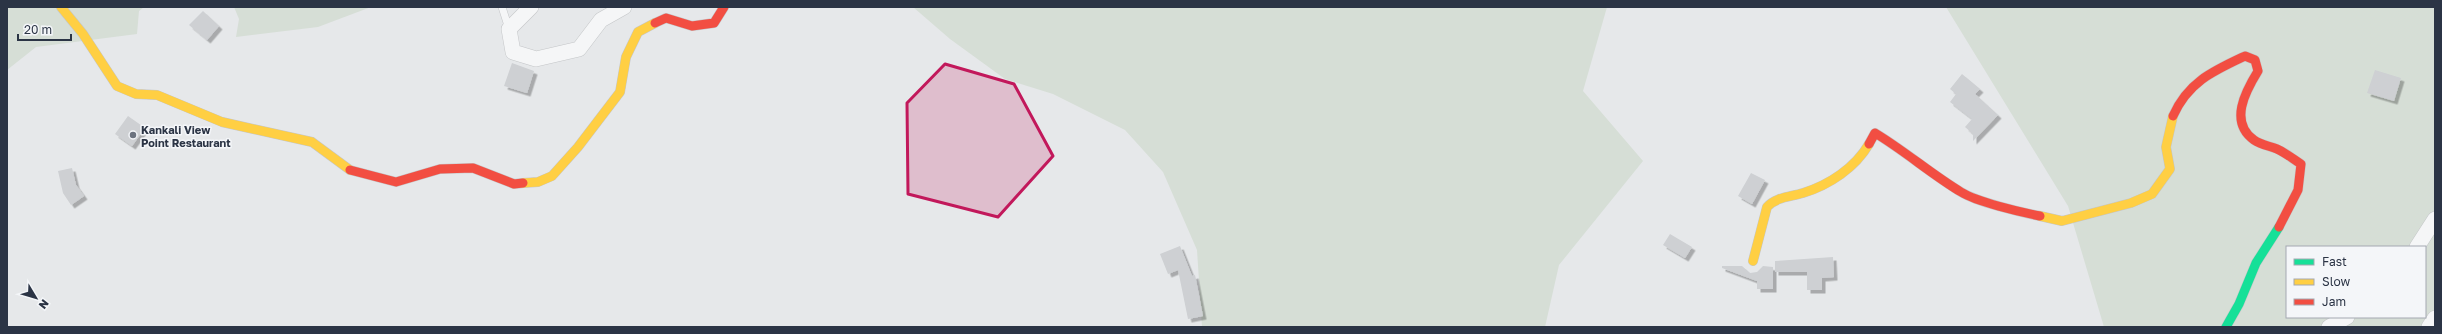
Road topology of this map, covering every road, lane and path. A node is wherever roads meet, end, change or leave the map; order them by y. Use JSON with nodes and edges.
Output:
{"nodes":[{"id":1,"x":61,"y":7,"type":"edge"},
{"id":2,"x":502,"y":7,"type":"edge"},
{"id":3,"x":530,"y":7,"type":"edge"},
{"id":4,"x":624,"y":7,"type":"edge"},
{"id":5,"x":724,"y":7,"type":"edge"},
{"id":6,"x":509,"y":29,"type":"junction"},
{"id":7,"x":2435,"y":219,"type":"edge"},
{"id":8,"x":2418,"y":246,"type":"edge"},
{"id":9,"x":1753,"y":261,"type":"dead end"},
{"id":10,"x":2345,"y":318,"type":"edge"},
{"id":11,"x":2435,"y":318,"type":"edge"},
{"id":12,"x":2226,"y":327,"type":"edge"},
{"id":13,"x":2329,"y":327,"type":"edge"},
{"id":14,"x":2429,"y":327,"type":"edge"}],
"edges":[{"from":1,"to":5,"type":"street"},
{"from":2,"to":6,"type":"lane"},
{"from":3,"to":6,"type":"street"},
{"from":4,"to":6,"type":"street"},
{"from":7,"to":8,"type":"street"},
{"from":9,"to":12,"type":"street"},
{"from":10,"to":13,"type":"street"},
{"from":11,"to":14,"type":"street"}]}
